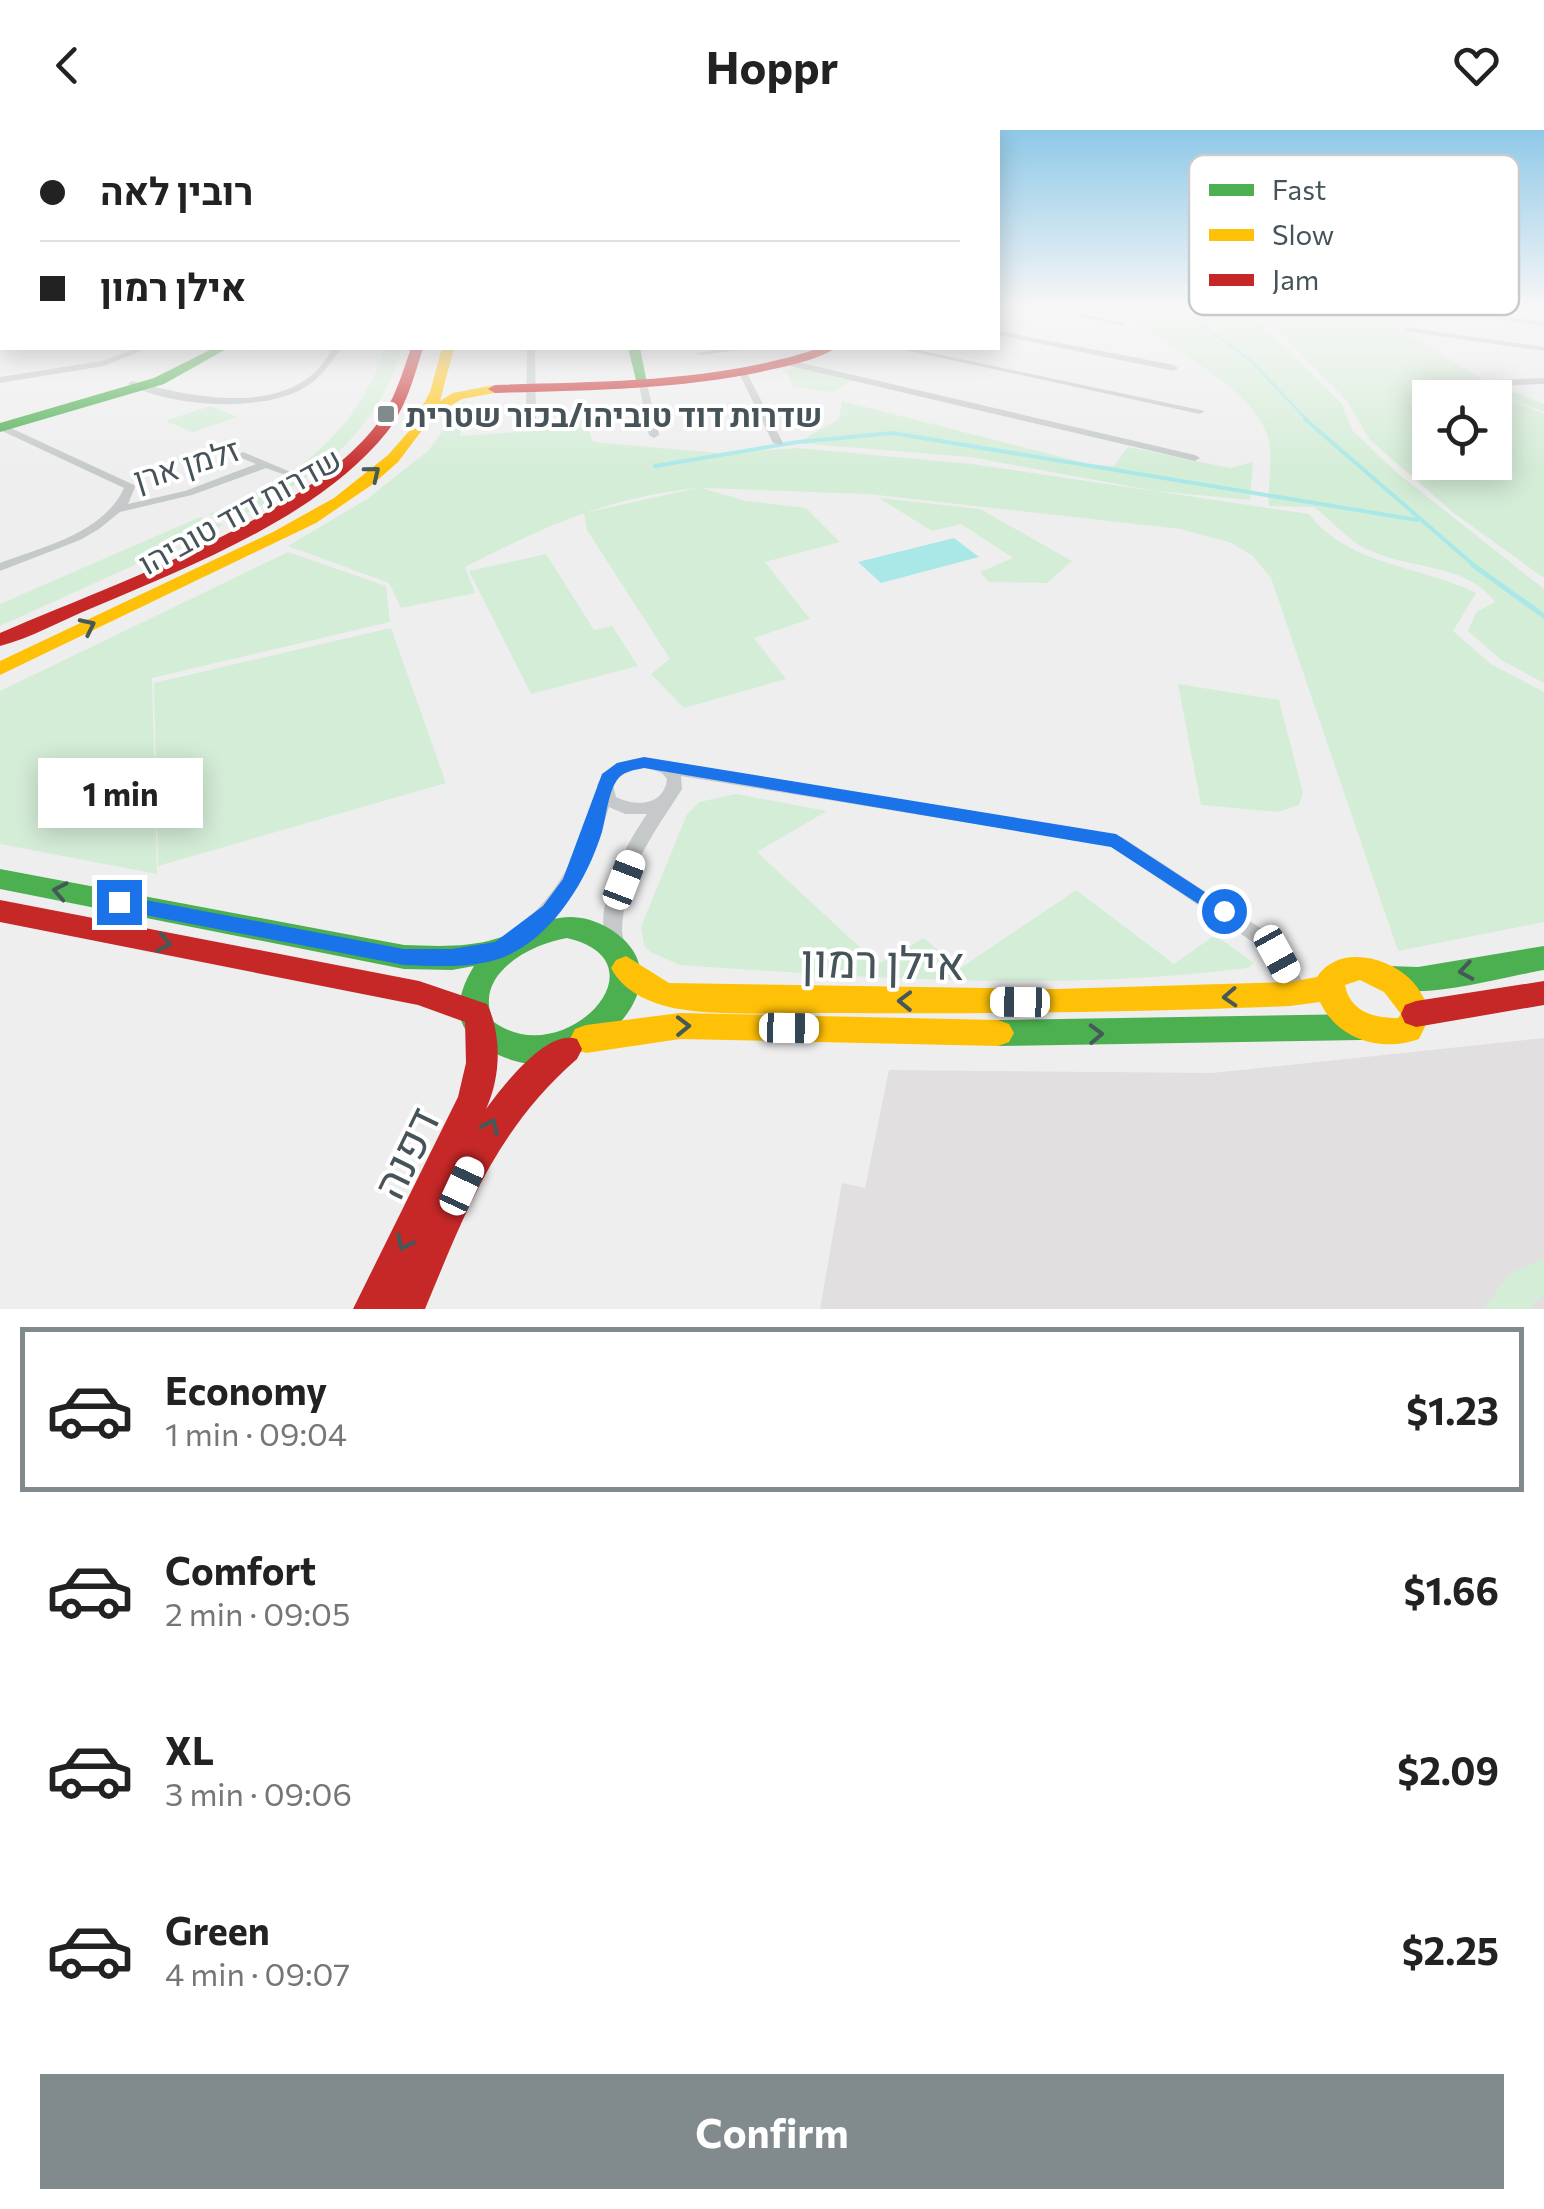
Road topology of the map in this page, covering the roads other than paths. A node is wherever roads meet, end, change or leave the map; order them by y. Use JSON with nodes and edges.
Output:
{"nodes":[{"id":1,"x":107,"y":362,"type":"edge"},
{"id":2,"x":183,"y":362,"type":"edge"},
{"id":3,"x":190,"y":362,"type":"edge"},
{"id":4,"x":328,"y":362,"type":"edge"},
{"id":5,"x":413,"y":362,"type":"edge"},
{"id":6,"x":445,"y":362,"type":"edge"},
{"id":7,"x":532,"y":362,"type":"edge"},
{"id":8,"x":638,"y":362,"type":"edge"},
{"id":9,"x":797,"y":362,"type":"edge"},
{"id":10,"x":967,"y":362,"type":"edge"},
{"id":11,"x":1144,"y":362,"type":"edge"},
{"id":12,"x":792,"y":364,"type":"junction"},
{"id":13,"x":1174,"y":368,"type":"dead end"},
{"id":14,"x":744,"y":373,"type":"junction"},
{"id":15,"x":442,"y":376,"type":"junction"},
{"id":16,"x":0,"y":380,"type":"edge"},
{"id":17,"x":642,"y":380,"type":"junction"},
{"id":18,"x":1544,"y":380,"type":"edge"},
{"id":19,"x":1512,"y":382,"type":"edge"},
{"id":20,"x":136,"y":386,"type":"junction"},
{"id":21,"x":531,"y":387,"type":"junction"},
{"id":22,"x":495,"y":389,"type":"junction"},
{"id":23,"x":1200,"y":411,"type":"dead end"},
{"id":24,"x":428,"y":414,"type":"junction"},
{"id":25,"x":531,"y":419,"type":"dead end"},
{"id":26,"x":1,"y":426,"type":"edge"},
{"id":27,"x":654,"y":435,"type":"dead end"},
{"id":28,"x":778,"y":443,"type":"dead end"},
{"id":29,"x":243,"y":455,"type":"dead end"},
{"id":30,"x":1195,"y":458,"type":"dead end"},
{"id":31,"x":266,"y":464,"type":"junction"},
{"id":32,"x":288,"y":473,"type":"dead end"},
{"id":33,"x":120,"y":509,"type":"junction"},
{"id":34,"x":0,"y":568,"type":"edge"},
{"id":35,"x":0,"y":640,"type":"edge"},
{"id":36,"x":0,"y":669,"type":"edge"},
{"id":37,"x":665,"y":768,"type":"junction"},
{"id":38,"x":728,"y":780,"type":"junction"},
{"id":39,"x":605,"y":792,"type":"junction"},
{"id":40,"x":669,"y":799,"type":"junction"},
{"id":41,"x":0,"y":880,"type":"edge"},
{"id":42,"x":0,"y":911,"type":"edge"},
{"id":43,"x":507,"y":945,"type":"junction"},
{"id":44,"x":1544,"y":958,"type":"edge"},
{"id":45,"x":622,"y":960,"type":"junction"},
{"id":46,"x":1388,"y":978,"type":"junction"},
{"id":47,"x":1327,"y":988,"type":"junction"},
{"id":48,"x":1299,"y":993,"type":"junction"},
{"id":49,"x":1544,"y":993,"type":"edge"},
{"id":50,"x":1416,"y":1014,"type":"junction"},
{"id":51,"x":478,"y":1018,"type":"junction"},
{"id":52,"x":1361,"y":1027,"type":"junction"},
{"id":53,"x":580,"y":1042,"type":"junction"},
{"id":54,"x":372,"y":1309,"type":"edge"},
{"id":55,"x":405,"y":1309,"type":"edge"}],
"edges":[{"from":1,"to":16,"type":"street"},
{"from":2,"to":20,"type":"main road"},
{"from":3,"to":20,"type":"main road"},
{"from":4,"to":20,"type":"street"},
{"from":5,"to":35,"type":"main road","name":"שדרות דוד טוביהו"},
{"from":6,"to":15,"type":"main road","name":"שדרות דוד טוביהו"},
{"from":7,"to":21,"type":"street"},
{"from":8,"to":17,"type":"main road"},
{"from":9,"to":12,"type":"main road"},
{"from":10,"to":23,"type":"street"},
{"from":11,"to":13,"type":"street"},
{"from":12,"to":14,"type":"main road"},
{"from":12,"to":30,"type":"street"},
{"from":14,"to":17,"type":"main road"},
{"from":14,"to":28,"type":"street"},
{"from":15,"to":22,"type":"main road"},
{"from":15,"to":24,"type":"main road","name":"שדרות דוד טוביהו"},
{"from":17,"to":21,"type":"main road"},
{"from":17,"to":27,"type":"street"},
{"from":18,"to":19,"type":"street"},
{"from":20,"to":26,"type":"main road"},
{"from":21,"to":22,"type":"main road"},
{"from":21,"to":25,"type":"street"},
{"from":22,"to":24,"type":"main road"},
{"from":36,"to":24,"type":"main road","name":"שדרות דוד טוביהו","one_way":true},
{"from":26,"to":33,"type":"street","name":"זלמן ארן"},
{"from":29,"to":31,"type":"street","name":"זלמן ארן"},
{"from":31,"to":32,"type":"street","name":"זלמן ארן"},
{"from":31,"to":33,"type":"street","name":"זלמן ארן"},
{"from":33,"to":34,"type":"street","name":"זלמן ארן"},
{"from":37,"to":38,"type":"street"},
{"from":37,"to":39,"type":"street"},
{"from":37,"to":40,"type":"street"},
{"from":38,"to":40,"type":"street"},
{"from":38,"to":48,"type":"street"},
{"from":39,"to":40,"type":"street"},
{"from":39,"to":43,"type":"street"},
{"from":40,"to":45,"type":"street"},
{"from":43,"to":41,"type":"main road","one_way":true},
{"from":42,"to":51,"type":"main road","one_way":true},
{"from":43,"to":45,"type":"main road"},
{"from":43,"to":51,"type":"main road"},
{"from":44,"to":46,"type":"main road","one_way":true},
{"from":48,"to":45,"type":"main road","name":"אילן רמון","one_way":true},
{"from":45,"to":53,"type":"main road"},
{"from":46,"to":47,"type":"main road","name":"אילן רמון"},
{"from":46,"to":50,"type":"main road"},
{"from":47,"to":48,"type":"main road","name":"אילן רמון"},
{"from":47,"to":52,"type":"main road"},
{"from":49,"to":50,"type":"main road"},
{"from":50,"to":52,"type":"main road","name":"אילן רמון"},
{"from":51,"to":53,"type":"main road"},
{"from":51,"to":54,"type":"main road","name":"דפנה","one_way":true},
{"from":53,"to":52,"type":"main road","name":"אילן רמון","one_way":true},
{"from":55,"to":53,"type":"main road","name":"דפנה","one_way":true}]}
